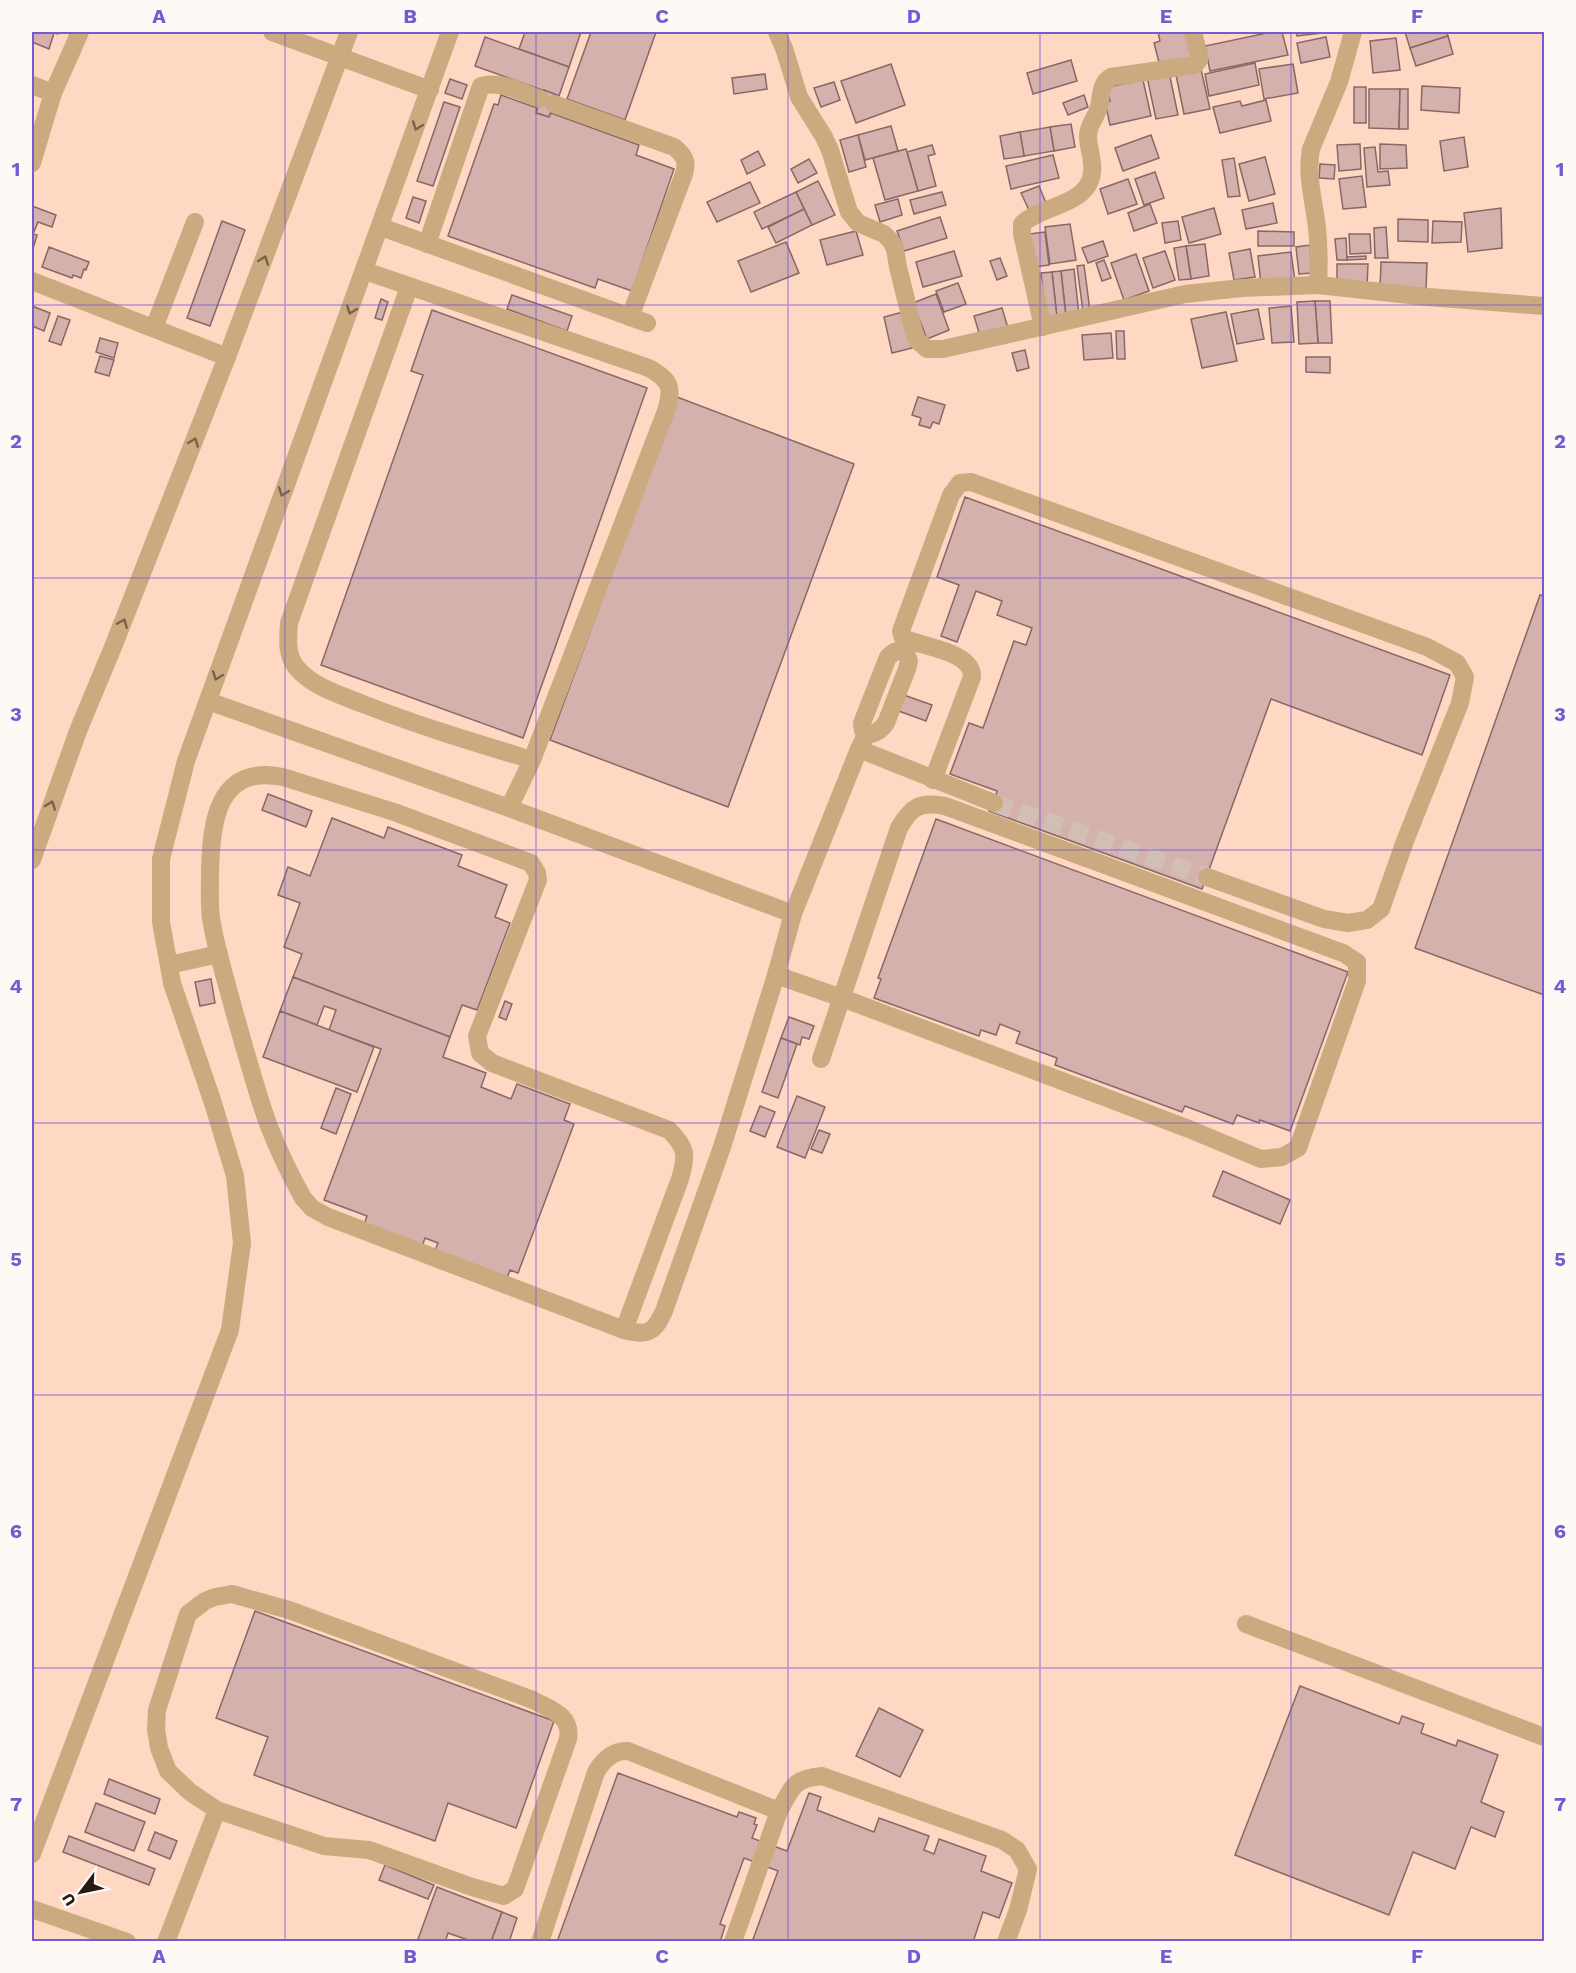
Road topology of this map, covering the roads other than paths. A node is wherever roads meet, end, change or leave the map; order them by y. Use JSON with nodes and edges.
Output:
{"nodes":[{"id":1,"x":80,"y":32,"type":"edge"},
{"id":2,"x":272,"y":32,"type":"edge"},
{"id":3,"x":349,"y":32,"type":"edge"},
{"id":4,"x":450,"y":32,"type":"edge"},
{"id":5,"x":777,"y":32,"type":"edge"},
{"id":6,"x":1193,"y":32,"type":"edge"},
{"id":7,"x":1353,"y":32,"type":"edge"},
{"id":8,"x":340,"y":56,"type":"junction"},
{"id":9,"x":32,"y":85,"type":"edge"},
{"id":10,"x":430,"y":90,"type":"junction"},
{"id":11,"x":53,"y":93,"type":"junction"},
{"id":12,"x":32,"y":163,"type":"edge"},
{"id":13,"x":195,"y":222,"type":"dead end"},
{"id":14,"x":381,"y":227,"type":"junction"},
{"id":15,"x":427,"y":244,"type":"junction"},
{"id":16,"x":365,"y":271,"type":"junction"},
{"id":17,"x":32,"y":281,"type":"edge"},
{"id":18,"x":1318,"y":285,"type":"junction"},
{"id":19,"x":409,"y":287,"type":"junction"},
{"id":20,"x":1545,"y":306,"type":"edge"},
{"id":21,"x":1043,"y":327,"type":"junction"},
{"id":22,"x":154,"y":328,"type":"junction"},
{"id":23,"x":227,"y":357,"type":"junction"},
{"id":24,"x":906,"y":644,"type":"junction"},
{"id":25,"x":208,"y":701,"type":"junction"},
{"id":26,"x":862,"y":742,"type":"junction"},
{"id":27,"x":532,"y":760,"type":"junction"},
{"id":28,"x":933,"y":780,"type":"junction"},
{"id":29,"x":994,"y":803,"type":"tunnel mouth"},
{"id":30,"x":509,"y":808,"type":"junction"},
{"id":31,"x":32,"y":860,"type":"edge"},
{"id":32,"x":1207,"y":877,"type":"tunnel mouth"},
{"id":33,"x":793,"y":914,"type":"junction"},
{"id":34,"x":219,"y":954,"type":"junction"},
{"id":35,"x":169,"y":965,"type":"junction"},
{"id":36,"x":776,"y":975,"type":"junction"},
{"id":37,"x":843,"y":998,"type":"junction"},
{"id":38,"x":821,"y":1059,"type":"dead end"},
{"id":39,"x":624,"y":1330,"type":"junction"},
{"id":40,"x":1246,"y":1624,"type":"dead end"},
{"id":41,"x":1545,"y":1737,"type":"edge"},
{"id":42,"x":217,"y":1810,"type":"junction"},
{"id":43,"x":779,"y":1812,"type":"junction"},
{"id":44,"x":32,"y":1854,"type":"edge"},
{"id":45,"x":32,"y":1909,"type":"edge"},
{"id":46,"x":127,"y":1941,"type":"edge"},
{"id":47,"x":166,"y":1941,"type":"edge"},
{"id":48,"x":540,"y":1941,"type":"edge"},
{"id":49,"x":733,"y":1941,"type":"edge"},
{"id":50,"x":1006,"y":1941,"type":"edge"}],
"edges":[{"from":1,"to":11,"type":"street"},
{"from":2,"to":8,"type":"street"},
{"from":3,"to":8,"type":"street"},
{"from":4,"to":10,"type":"street"},
{"from":5,"to":21,"type":"street"},
{"from":6,"to":21,"type":"street"},
{"from":7,"to":18,"type":"street"},
{"from":8,"to":10,"type":"street"},
{"from":23,"to":8,"type":"street","one_way":true},
{"from":9,"to":11,"type":"street"},
{"from":10,"to":14,"type":"street","one_way":true},
{"from":11,"to":12,"type":"street"},
{"from":13,"to":22,"type":"street"},
{"from":14,"to":15,"type":"street"},
{"from":14,"to":16,"type":"street"},
{"from":15,"to":15,"type":"street"},
{"from":16,"to":19,"type":"street"},
{"from":16,"to":25,"type":"street","one_way":true},
{"from":17,"to":22,"type":"street"},
{"from":18,"to":20,"type":"street"},
{"from":18,"to":21,"type":"street"},
{"from":19,"to":27,"type":"street"},
{"from":19,"to":27,"type":"street"},
{"from":22,"to":23,"type":"street"},
{"from":31,"to":23,"type":"street","one_way":true},
{"from":24,"to":26,"type":"street"},
{"from":24,"to":28,"type":"street"},
{"from":24,"to":32,"type":"street"},
{"from":25,"to":30,"type":"street"},
{"from":25,"to":35,"type":"street"},
{"from":26,"to":28,"type":"street"},
{"from":26,"to":33,"type":"street"},
{"from":27,"to":30,"type":"street"},
{"from":28,"to":29,"type":"street"},
{"from":30,"to":33,"type":"street"},
{"from":33,"to":36,"type":"street"},
{"from":34,"to":35,"type":"street"},
{"from":34,"to":39,"type":"street"},
{"from":34,"to":39,"type":"street"},
{"from":35,"to":44,"type":"street"},
{"from":36,"to":37,"type":"street"},
{"from":36,"to":39,"type":"street"},
{"from":37,"to":37,"type":"street"},
{"from":37,"to":38,"type":"street"},
{"from":40,"to":41,"type":"street"},
{"from":42,"to":42,"type":"street"},
{"from":42,"to":47,"type":"street"},
{"from":43,"to":48,"type":"street"},
{"from":43,"to":49,"type":"street"},
{"from":43,"to":50,"type":"street"},
{"from":45,"to":46,"type":"street"}]}
